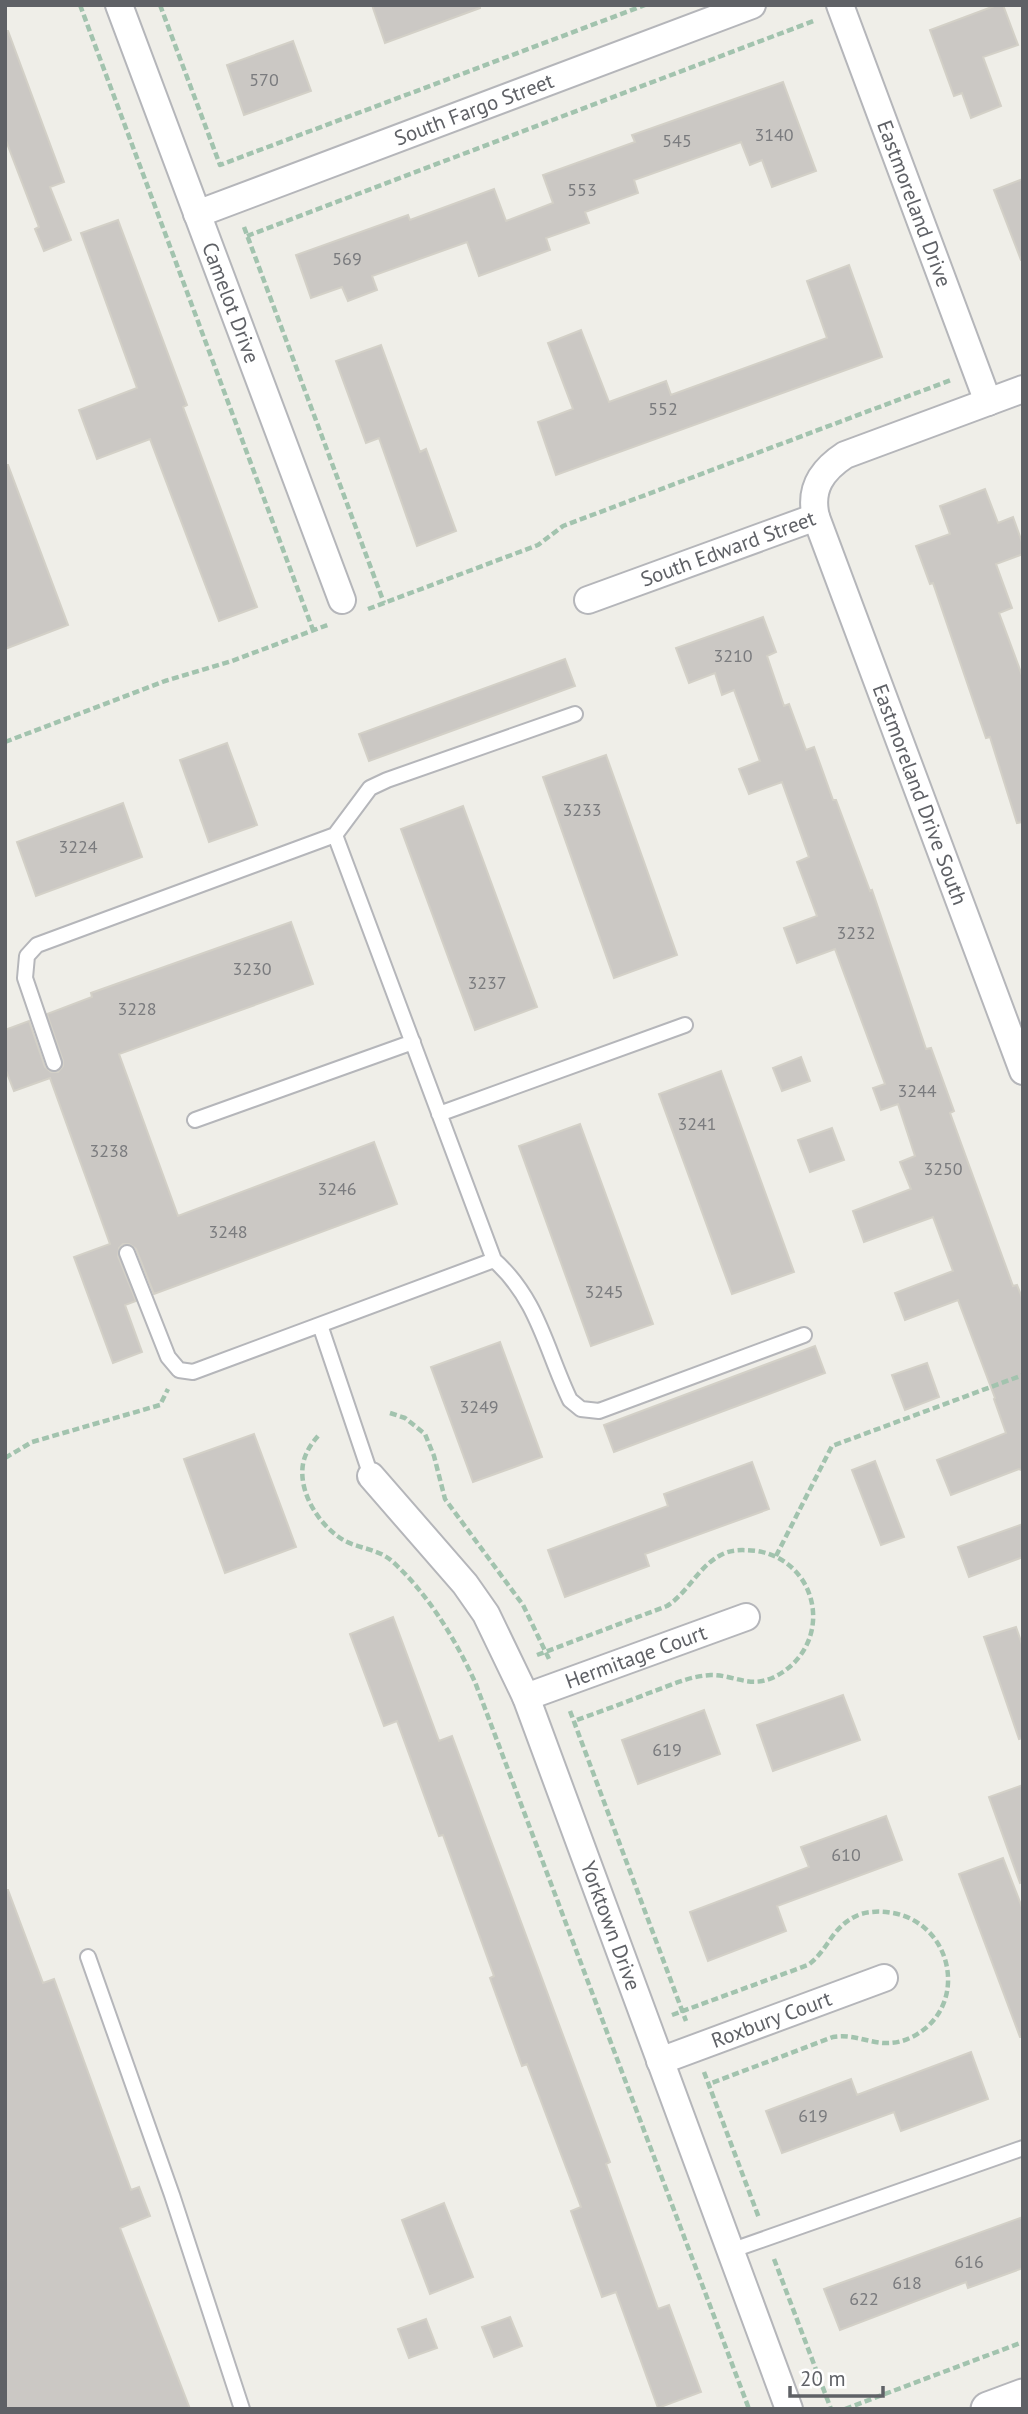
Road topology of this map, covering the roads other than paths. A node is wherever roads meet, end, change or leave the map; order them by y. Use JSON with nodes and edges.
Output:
{"nodes":[{"id":1,"x":119,"y":5,"type":"edge"},
{"id":2,"x":752,"y":5,"type":"edge"},
{"id":3,"x":841,"y":8,"type":"edge"},
{"id":4,"x":197,"y":214,"type":"junction"},
{"id":5,"x":1023,"y":389,"type":"edge"},
{"id":6,"x":988,"y":402,"type":"junction"},
{"id":7,"x":816,"y":517,"type":"junction"},
{"id":8,"x":588,"y":600,"type":"dead end"},
{"id":9,"x":346,"y":611,"type":"road end"},
{"id":10,"x":575,"y":714,"type":"dead end"},
{"id":11,"x":335,"y":835,"type":"junction"},
{"id":12,"x":685,"y":1025,"type":"dead end"},
{"id":13,"x":413,"y":1042,"type":"junction"},
{"id":14,"x":54,"y":1063,"type":"dead end"},
{"id":15,"x":1023,"y":1072,"type":"edge"},
{"id":16,"x":439,"y":1114,"type":"junction"},
{"id":17,"x":195,"y":1120,"type":"dead end"},
{"id":18,"x":127,"y":1252,"type":"dead end"},
{"id":19,"x":494,"y":1260,"type":"junction"},
{"id":20,"x":320,"y":1325,"type":"junction"},
{"id":21,"x":804,"y":1335,"type":"dead end"},
{"id":22,"x":371,"y":1476,"type":"joint"},
{"id":23,"x":746,"y":1617,"type":"dead end"},
{"id":24,"x":526,"y":1697,"type":"junction"},
{"id":25,"x":88,"y":1957,"type":"dead end"},
{"id":26,"x":884,"y":1978,"type":"dead end"},
{"id":27,"x":660,"y":2062,"type":"junction"},
{"id":28,"x":1023,"y":2148,"type":"edge"},
{"id":29,"x":730,"y":2251,"type":"junction"},
{"id":30,"x":1023,"y":2396,"type":"edge"},
{"id":31,"x":242,"y":2409,"type":"edge"},
{"id":32,"x":789,"y":2409,"type":"edge"},
{"id":33,"x":989,"y":2409,"type":"edge"}],
"edges":[{"from":1,"to":4,"type":"street","name":"Camelot Drive"},
{"from":2,"to":4,"type":"street","name":"South Fargo Street"},
{"from":3,"to":6,"type":"street","name":"Eastmoreland Drive"},
{"from":4,"to":9,"type":"street","name":"Camelot Drive"},
{"from":5,"to":6,"type":"street","name":"South Edward Street"},
{"from":6,"to":7,"type":"street","name":"South Edward Street"},
{"from":7,"to":8,"type":"street","name":"South Edward Street"},
{"from":7,"to":15,"type":"street","name":"Eastmoreland Drive South"},
{"from":10,"to":11,"type":"lane"},
{"from":11,"to":13,"type":"lane"},
{"from":11,"to":14,"type":"lane"},
{"from":12,"to":16,"type":"lane"},
{"from":13,"to":16,"type":"lane"},
{"from":13,"to":17,"type":"lane"},
{"from":16,"to":19,"type":"lane"},
{"from":18,"to":20,"type":"lane"},
{"from":19,"to":20,"type":"lane"},
{"from":19,"to":21,"type":"lane"},
{"from":20,"to":22,"type":"lane"},
{"from":22,"to":24,"type":"street","name":"Yorktown Drive"},
{"from":23,"to":24,"type":"street","name":"Hermitage Court"},
{"from":24,"to":27,"type":"street","name":"Yorktown Drive"},
{"from":25,"to":31,"type":"lane"},
{"from":26,"to":27,"type":"street","name":"Roxbury Court"},
{"from":27,"to":29,"type":"street","name":"Yorktown Drive"},
{"from":28,"to":29,"type":"lane"},
{"from":29,"to":32,"type":"street","name":"Yorktown Drive"},
{"from":30,"to":33,"type":"street"}]}
